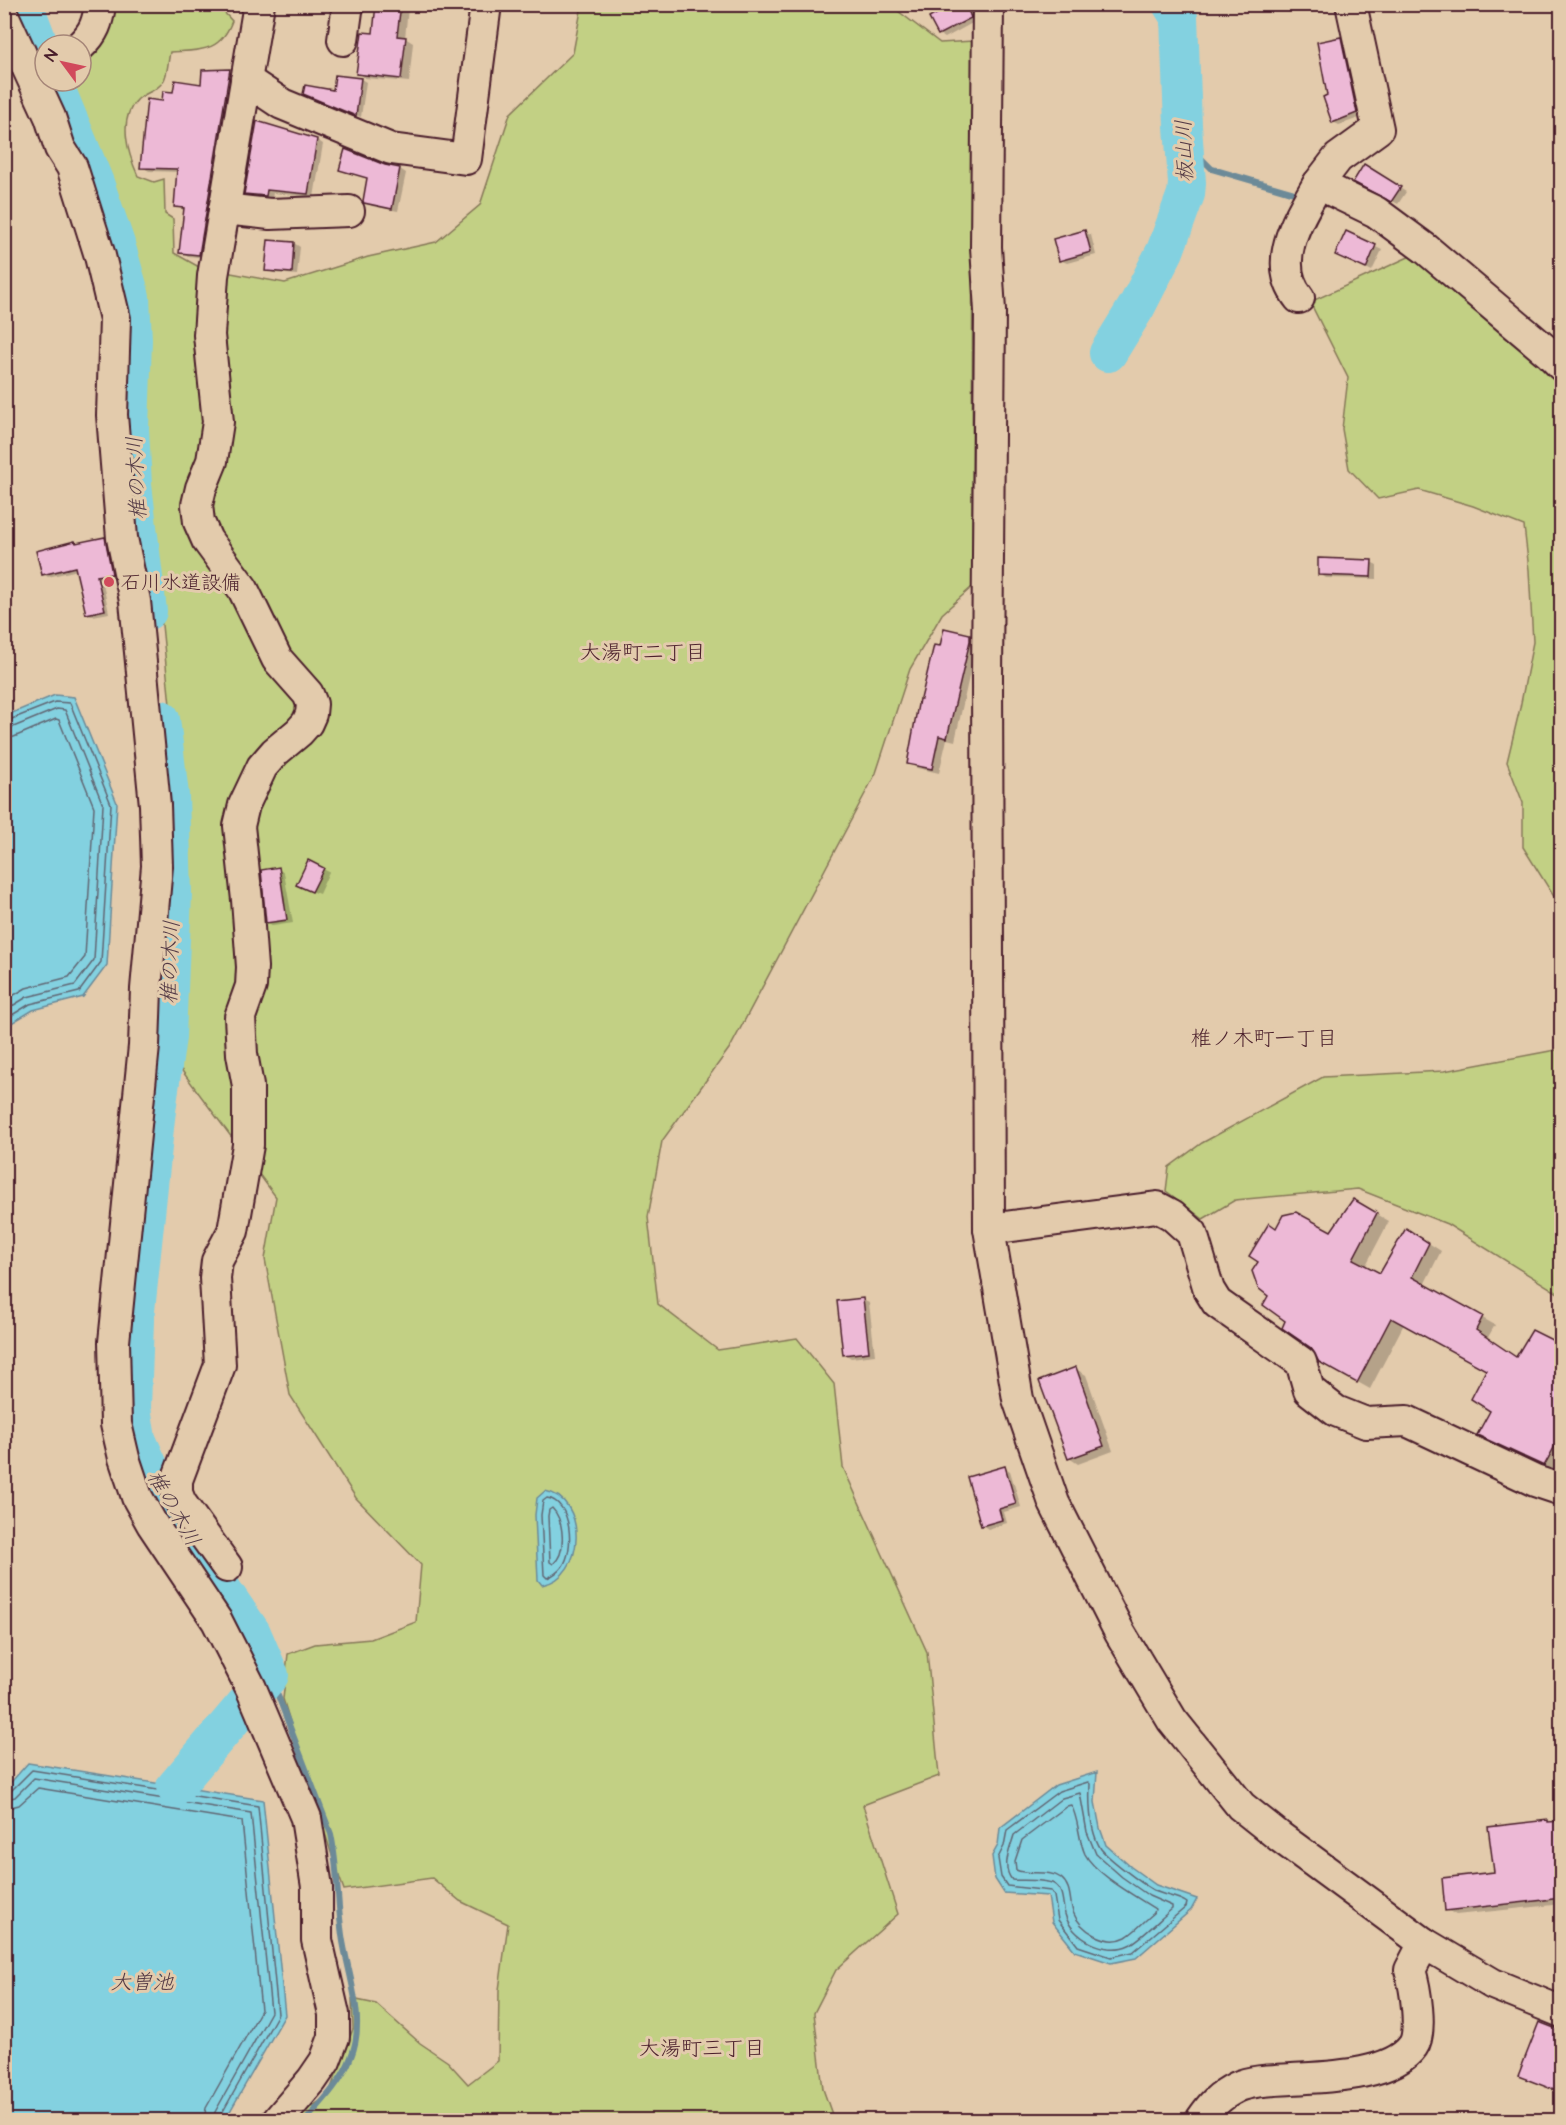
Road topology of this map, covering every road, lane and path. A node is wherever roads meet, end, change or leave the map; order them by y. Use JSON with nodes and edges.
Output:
{"nodes":[{"id":1,"x":100,"y":4,"type":"edge"},
{"id":2,"x":259,"y":4,"type":"edge"},
{"id":3,"x":348,"y":4,"type":"edge"},
{"id":4,"x":486,"y":4,"type":"edge"},
{"id":5,"x":988,"y":4,"type":"edge"},
{"id":6,"x":1351,"y":4,"type":"edge"},
{"id":7,"x":4,"y":17,"type":"edge"},
{"id":8,"x":92,"y":33,"type":"edge"},
{"id":9,"x":343,"y":40,"type":"dead end"},
{"id":10,"x":33,"y":63,"type":"edge"},
{"id":11,"x":246,"y":80,"type":"junction"},
{"id":12,"x":44,"y":93,"type":"edge"},
{"id":13,"x":1318,"y":184,"type":"junction"},
{"id":14,"x":224,"y":209,"type":"junction"},
{"id":15,"x":349,"y":212,"type":"dead end"},
{"id":16,"x":1299,"y":298,"type":"dead end"},
{"id":17,"x":1562,"y":366,"type":"edge"},
{"id":18,"x":989,"y":1229,"type":"junction"},
{"id":19,"x":1562,"y":1490,"type":"edge"},
{"id":20,"x":227,"y":1567,"type":"dead end"},
{"id":21,"x":1424,"y":1943,"type":"junction"},
{"id":22,"x":1562,"y":2012,"type":"edge"},
{"id":23,"x":278,"y":2121,"type":"edge"},
{"id":24,"x":1201,"y":2121,"type":"edge"}],
"edges":[{"from":1,"to":8,"type":"street"},
{"from":2,"to":11,"type":"street"},
{"from":3,"to":9,"type":"street"},
{"from":4,"to":11,"type":"street"},
{"from":5,"to":18,"type":"street"},
{"from":6,"to":13,"type":"street"},
{"from":7,"to":10,"type":"street"},
{"from":11,"to":14,"type":"street"},
{"from":12,"to":23,"type":"street"},
{"from":13,"to":16,"type":"street"},
{"from":13,"to":17,"type":"street"},
{"from":14,"to":15,"type":"street"},
{"from":14,"to":20,"type":"street"},
{"from":18,"to":19,"type":"street"},
{"from":18,"to":21,"type":"street"},
{"from":21,"to":22,"type":"street"},
{"from":21,"to":24,"type":"street"}]}
